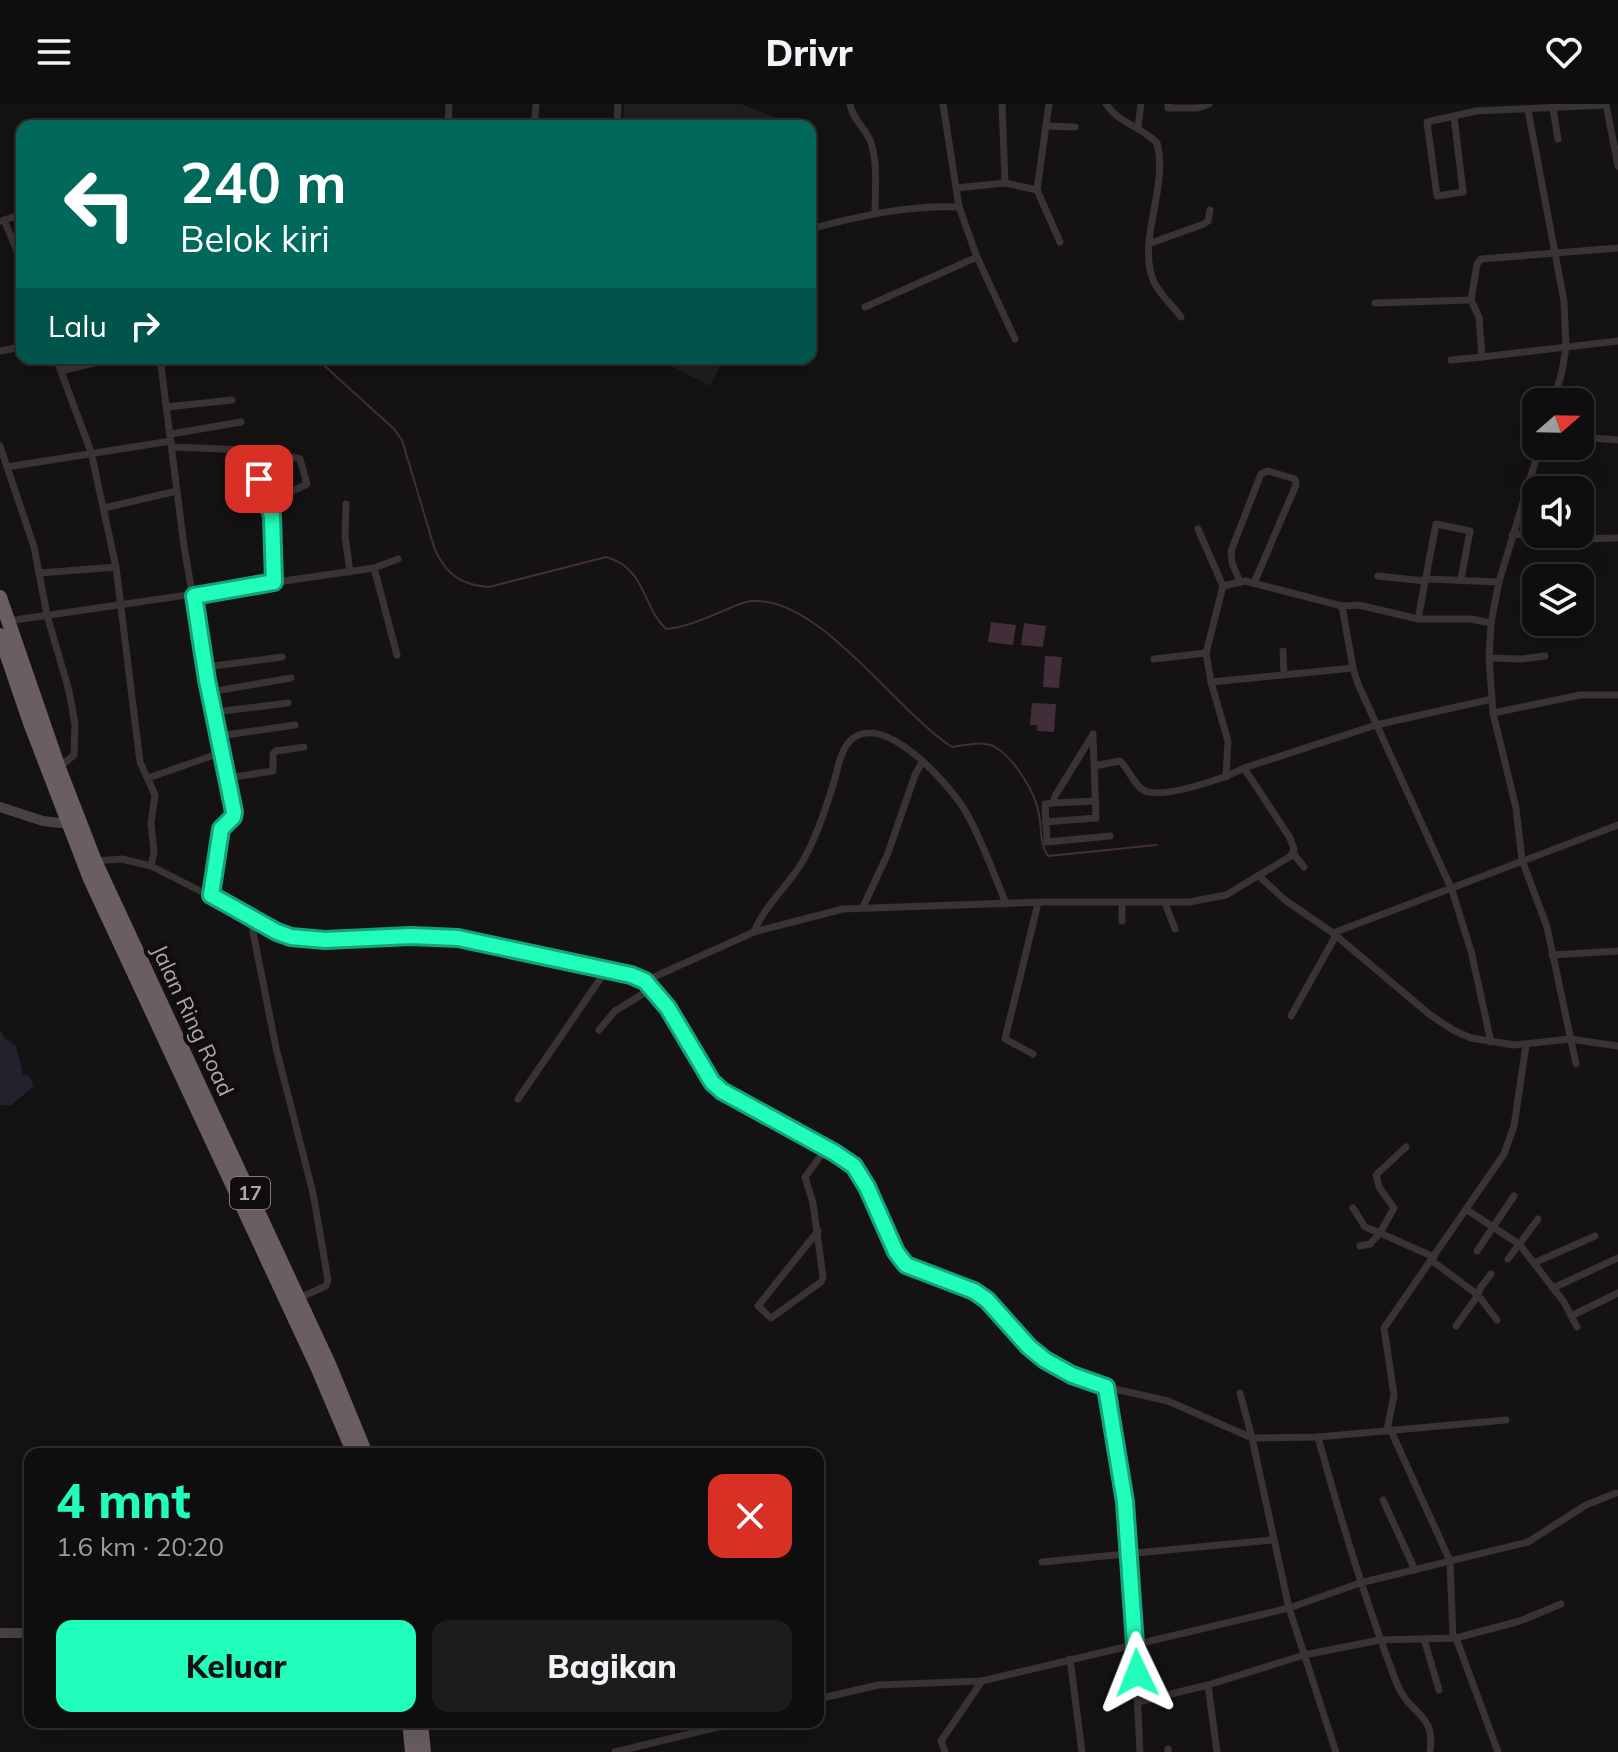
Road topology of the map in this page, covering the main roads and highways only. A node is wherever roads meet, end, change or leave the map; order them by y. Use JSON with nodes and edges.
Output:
{"nodes":[{"id":1,"x":0,"y":597,"type":"edge"},
{"id":2,"x":0,"y":635,"type":"edge"},
{"id":3,"x":324,"y":1367,"type":"junction"},
{"id":4,"x":352,"y":1448,"type":"edge"},
{"id":5,"x":363,"y":1448,"type":"edge"},
{"id":6,"x":410,"y":1728,"type":"edge"},
{"id":7,"x":422,"y":1728,"type":"edge"},
{"id":8,"x":412,"y":1752,"type":"edge"},
{"id":9,"x":424,"y":1752,"type":"edge"}],
"edges":[{"from":1,"to":3,"type":"highway","name":"Jalan Ring Road","number":"17"},
{"from":2,"to":3,"type":"highway","name":"Jalan Ring Road","number":"17"},
{"from":3,"to":4,"type":"highway","name":"Jalan Ring Road","number":"17"},
{"from":3,"to":5,"type":"highway","name":"Jalan Ring Road","number":"17"},
{"from":6,"to":8,"type":"highway"},
{"from":7,"to":9,"type":"highway"}]}
